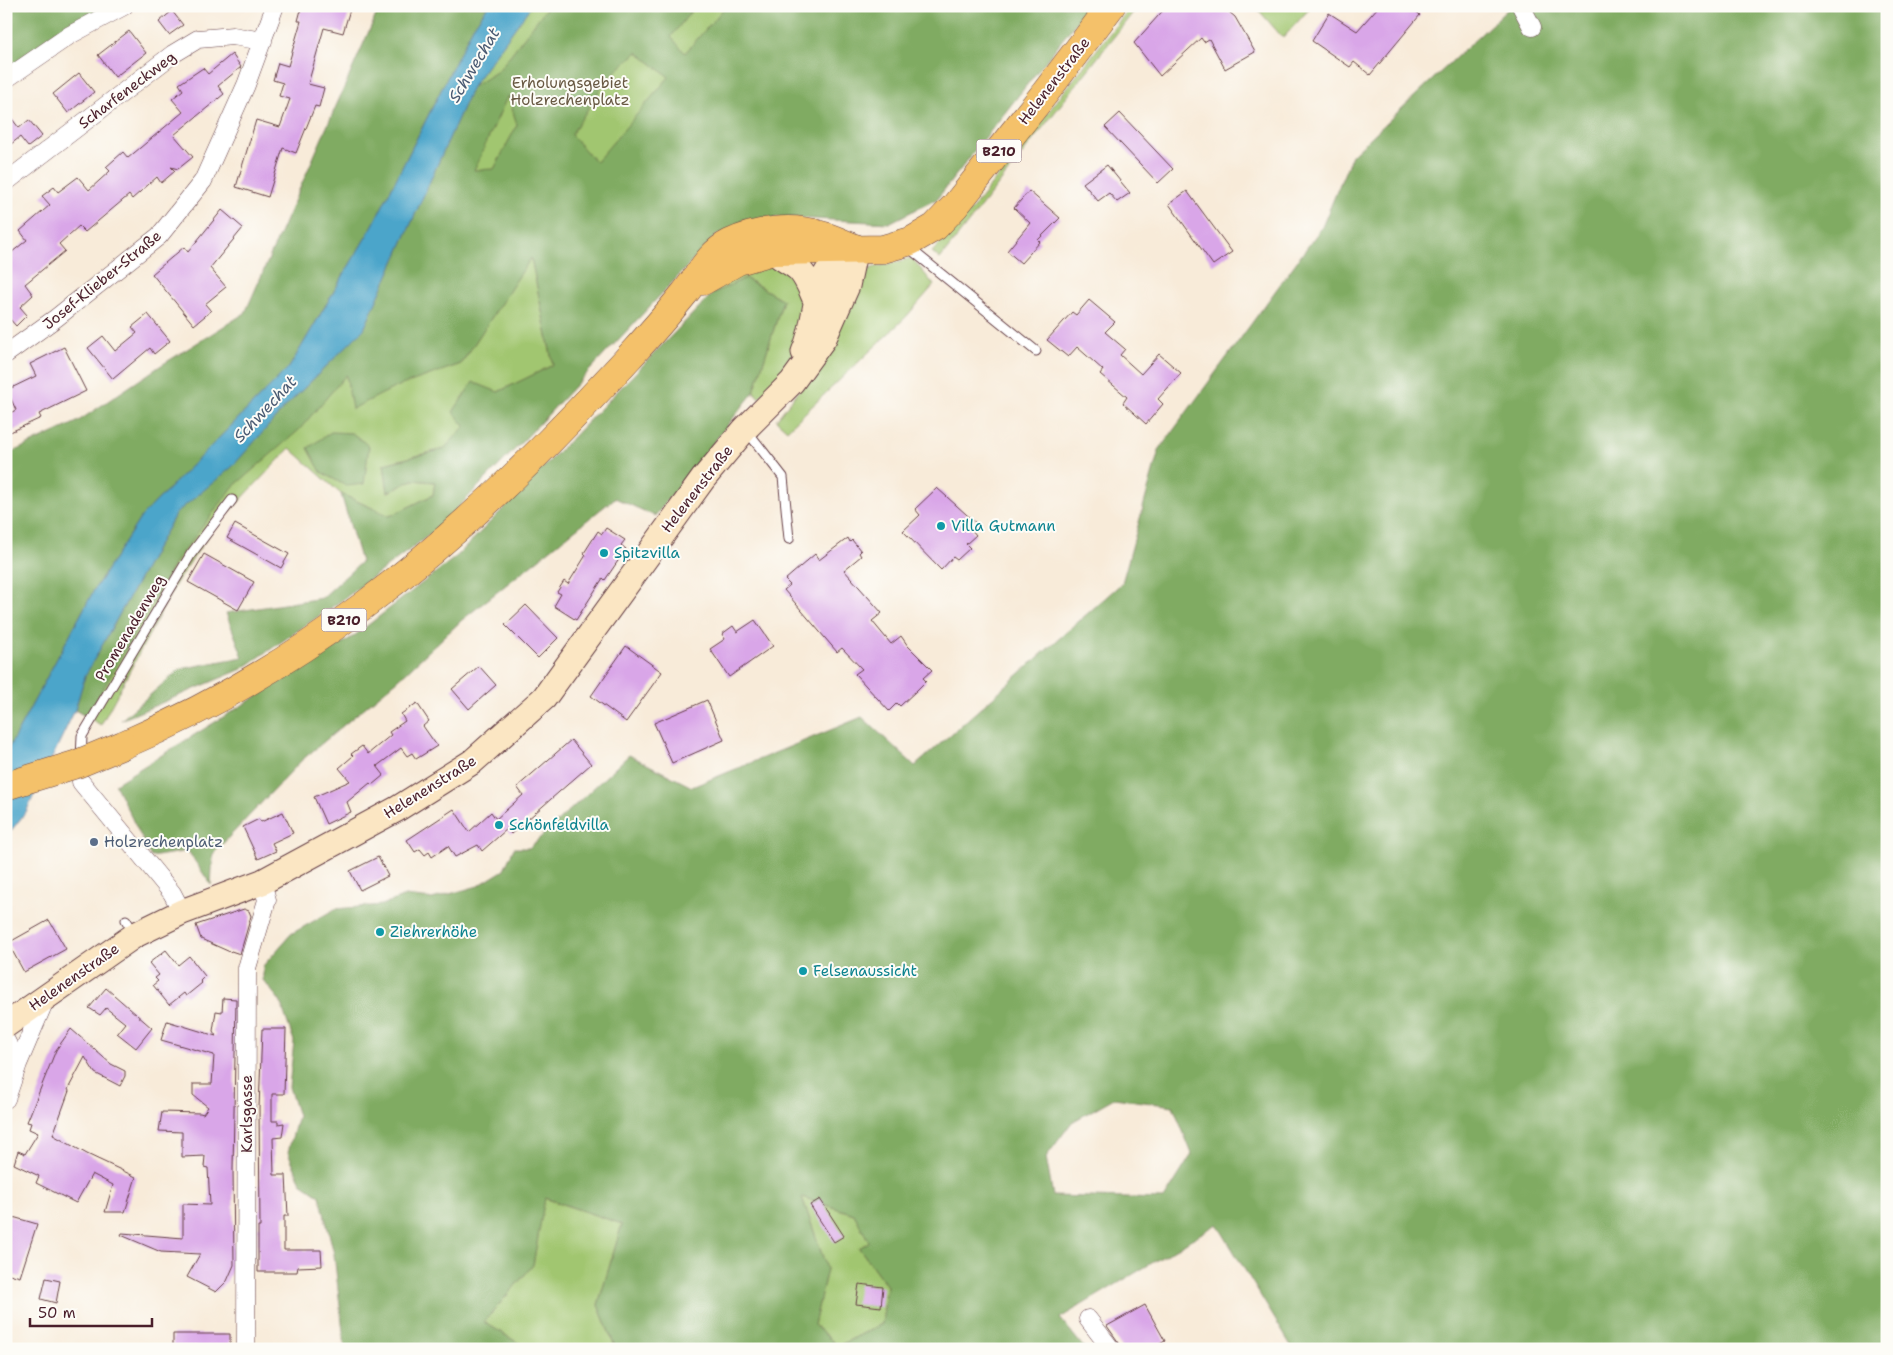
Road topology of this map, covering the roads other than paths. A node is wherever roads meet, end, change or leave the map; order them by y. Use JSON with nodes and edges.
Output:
{"nodes":[{"id":1,"x":124,"y":6,"type":"edge"},
{"id":2,"x":275,"y":6,"type":"edge"},
{"id":3,"x":1111,"y":6,"type":"edge"},
{"id":4,"x":1520,"y":6,"type":"edge"},
{"id":5,"x":1532,"y":27,"type":"dead end"},
{"id":6,"x":262,"y":40,"type":"junction"},
{"id":7,"x":6,"y":79,"type":"edge"},
{"id":8,"x":6,"y":182,"type":"edge"},
{"id":9,"x":904,"y":243,"type":"junction"},
{"id":10,"x":856,"y":248,"type":"junction"},
{"id":11,"x":773,"y":251,"type":"junction"},
{"id":12,"x":685,"y":293,"type":"junction"},
{"id":13,"x":816,"y":301,"type":"junction"},
{"id":14,"x":1036,"y":351,"type":"dead end"},
{"id":15,"x":6,"y":354,"type":"edge"},
{"id":16,"x":792,"y":382,"type":"junction"},
{"id":17,"x":745,"y":429,"type":"junction"},
{"id":18,"x":232,"y":500,"type":"dead end"},
{"id":19,"x":789,"y":539,"type":"dead end"},
{"id":20,"x":81,"y":782,"type":"joint"},
{"id":21,"x":6,"y":786,"type":"edge"},
{"id":22,"x":262,"y":882,"type":"junction"},
{"id":23,"x":182,"y":912,"type":"junction"},
{"id":24,"x":47,"y":996,"type":"junction"},
{"id":25,"x":6,"y":1025,"type":"edge"},
{"id":26,"x":6,"y":1041,"type":"edge"},
{"id":27,"x":18,"y":1064,"type":"junction"},
{"id":28,"x":6,"y":1099,"type":"edge"},
{"id":29,"x":1088,"y":1319,"type":"dead end"},
{"id":30,"x":246,"y":1349,"type":"edge"},
{"id":31,"x":1111,"y":1349,"type":"edge"}],
"edges":[{"from":1,"to":7,"type":"street"},
{"from":2,"to":6,"type":"street","name":"Josef-Klieber-Straße"},
{"from":3,"to":9,"type":"main road","name":"Helenenstraße","number":"B210"},
{"from":4,"to":5,"type":"street"},
{"from":6,"to":8,"type":"street","name":"Scharfeneckweg"},
{"from":6,"to":15,"type":"street","name":"Josef-Klieber-Straße"},
{"from":9,"to":10,"type":"main road","name":"Helenenstraße","number":"B210"},
{"from":9,"to":14,"type":"lane"},
{"from":10,"to":11,"type":"main road","name":"Helenenstraße","number":"B210"},
{"from":10,"to":12,"type":"main road","number":"B210"},
{"from":10,"to":13,"type":"street","name":"Helenenstraße"},
{"from":10,"to":16,"type":"street","name":"Helenenstraße"},
{"from":11,"to":12,"type":"main road","number":"B210"},
{"from":11,"to":13,"type":"street"},
{"from":12,"to":21,"type":"main road","number":"B210","bridge":true},
{"from":13,"to":16,"type":"street","name":"Helenenstraße"},
{"from":16,"to":17,"type":"street","name":"Helenenstraße"},
{"from":17,"to":19,"type":"lane"},
{"from":17,"to":22,"type":"street","name":"Helenenstraße"},
{"from":18,"to":20,"type":"lane","name":"Promenadenweg"},
{"from":20,"to":23,"type":"street"},
{"from":22,"to":23,"type":"street","name":"Helenenstraße"},
{"from":22,"to":30,"type":"street","name":"Karlsgasse"},
{"from":23,"to":24,"type":"street","name":"Helenenstraße"},
{"from":24,"to":25,"type":"street","name":"Helenenstraße"},
{"from":24,"to":27,"type":"street"},
{"from":26,"to":27,"type":"street"},
{"from":27,"to":28,"type":"street"},
{"from":29,"to":31,"type":"street"}]}
